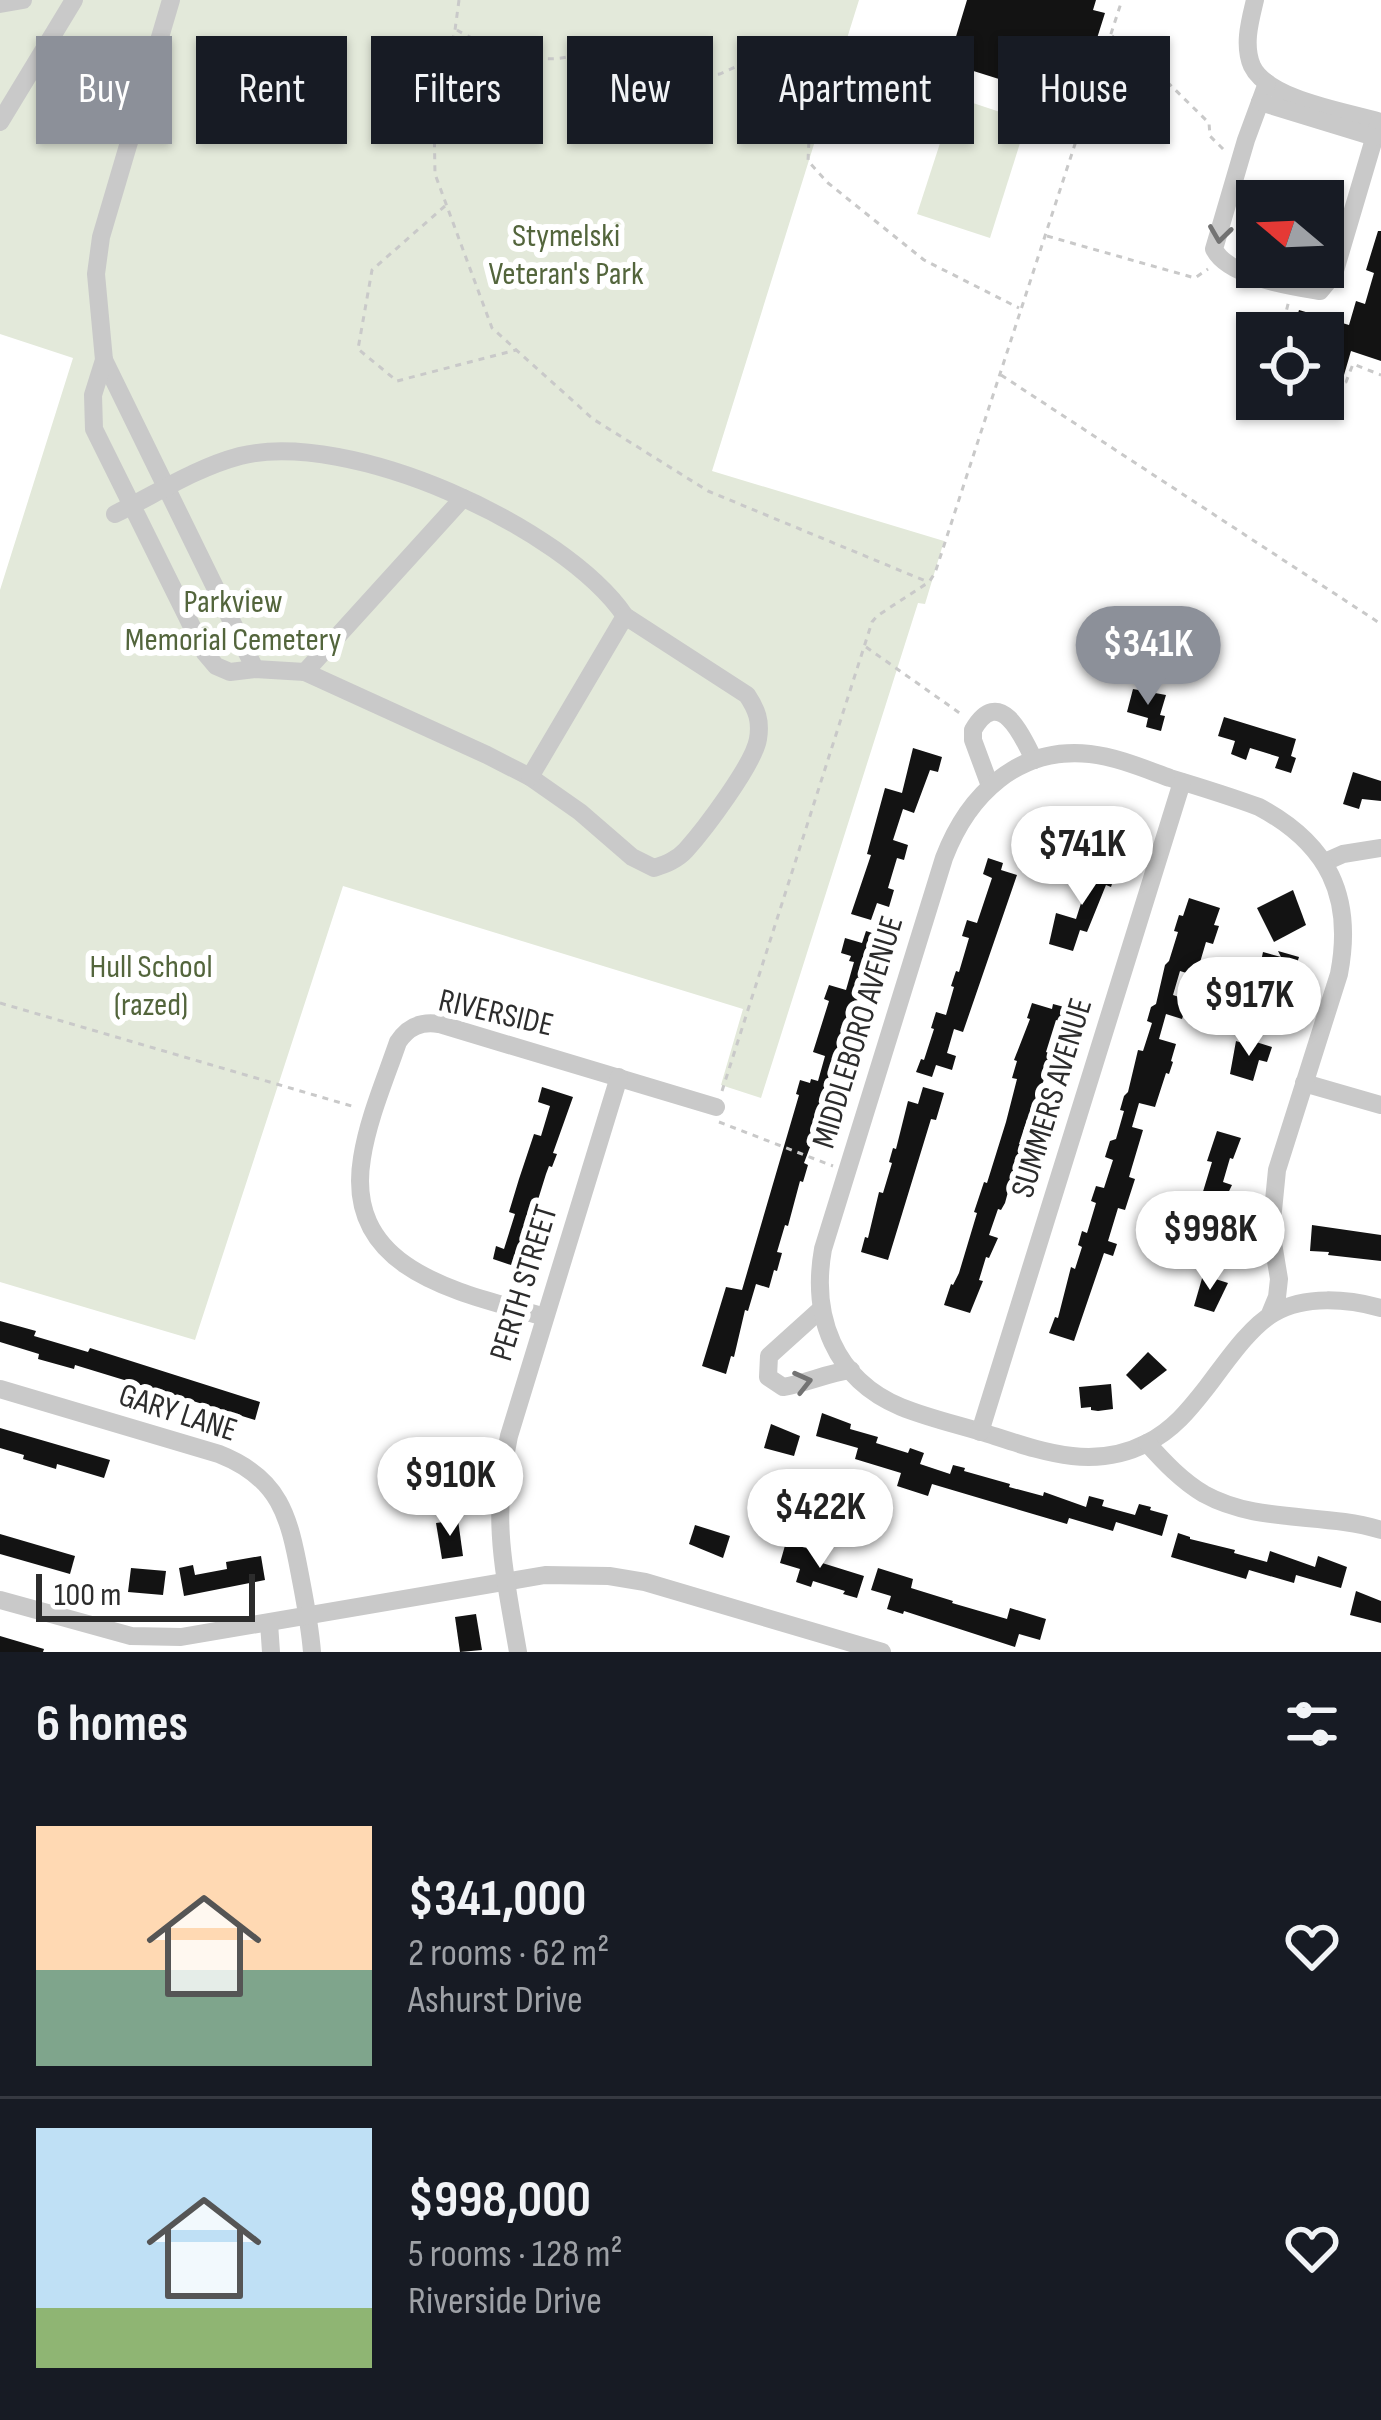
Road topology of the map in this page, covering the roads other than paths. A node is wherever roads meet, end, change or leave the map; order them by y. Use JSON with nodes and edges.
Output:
{"nodes":[{"id":1,"x":23,"y":0,"type":"edge"},
{"id":2,"x":74,"y":0,"type":"edge"},
{"id":3,"x":171,"y":0,"type":"edge"},
{"id":4,"x":1255,"y":0,"type":"edge"},
{"id":5,"x":0,"y":4,"type":"edge"},
{"id":6,"x":1264,"y":93,"type":"junction"},
{"id":7,"x":0,"y":122,"type":"edge"},
{"id":8,"x":1378,"y":127,"type":"edge"},
{"id":9,"x":104,"y":360,"type":"junction"},
{"id":10,"x":166,"y":487,"type":"junction"},
{"id":11,"x":463,"y":498,"type":"junction"},
{"id":12,"x":123,"y":510,"type":"junction"},
{"id":13,"x":625,"y":616,"type":"junction"},
{"id":14,"x":255,"y":669,"type":"junction"},
{"id":15,"x":304,"y":672,"type":"junction"},
{"id":16,"x":1034,"y":760,"type":"junction"},
{"id":17,"x":530,"y":777,"type":"junction"},
{"id":18,"x":1183,"y":782,"type":"junction"},
{"id":19,"x":990,"y":786,"type":"junction"},
{"id":20,"x":1381,"y":848,"type":"edge"},
{"id":21,"x":1325,"y":862,"type":"junction"},
{"id":22,"x":619,"y":1077,"type":"junction"},
{"id":23,"x":1304,"y":1083,"type":"junction"},
{"id":24,"x":1381,"y":1106,"type":"edge"},
{"id":25,"x":716,"y":1107,"type":"road end"},
{"id":26,"x":1381,"y":1308,"type":"edge"},
{"id":27,"x":820,"y":1310,"type":"junction"},
{"id":28,"x":1270,"y":1314,"type":"junction"},
{"id":29,"x":545,"y":1317,"type":"junction"},
{"id":30,"x":851,"y":1370,"type":"junction"},
{"id":31,"x":0,"y":1389,"type":"edge"},
{"id":32,"x":980,"y":1432,"type":"junction"},
{"id":33,"x":1147,"y":1443,"type":"junction"},
{"id":34,"x":1381,"y":1531,"type":"edge"},
{"id":35,"x":506,"y":1582,"type":"junction"},
{"id":36,"x":0,"y":1600,"type":"edge"},
{"id":37,"x":309,"y":1616,"type":"junction"},
{"id":38,"x":268,"y":1623,"type":"junction"},
{"id":39,"x":272,"y":1652,"type":"edge"},
{"id":40,"x":312,"y":1652,"type":"edge"},
{"id":41,"x":518,"y":1652,"type":"edge"},
{"id":42,"x":882,"y":1652,"type":"edge"}],
"edges":[{"from":1,"to":5,"type":"street"},
{"from":2,"to":7,"type":"street"},
{"from":3,"to":9,"type":"street"},
{"from":4,"to":6,"type":"street"},
{"from":6,"to":8,"type":"street"},
{"from":6,"to":8,"type":"street","one_way":true},
{"from":9,"to":10,"type":"street"},
{"from":9,"to":12,"type":"street"},
{"from":10,"to":11,"type":"street"},
{"from":10,"to":12,"type":"street"},
{"from":10,"to":14,"type":"street"},
{"from":11,"to":13,"type":"street"},
{"from":11,"to":15,"type":"street"},
{"from":12,"to":14,"type":"street"},
{"from":13,"to":17,"type":"street"},
{"from":13,"to":17,"type":"street"},
{"from":14,"to":15,"type":"street"},
{"from":15,"to":17,"type":"street"},
{"from":16,"to":18,"type":"street"},
{"from":16,"to":19,"type":"street","name":"MIDDLEBORO AVENUE"},
{"from":16,"to":19,"type":"street"},
{"from":18,"to":21,"type":"street"},
{"from":18,"to":32,"type":"street","name":"SUMMERS AVENUE"},
{"from":19,"to":27,"type":"street","name":"MIDDLEBORO AVENUE"},
{"from":20,"to":21,"type":"street"},
{"from":21,"to":23,"type":"street"},
{"from":22,"to":25,"type":"street"},
{"from":22,"to":29,"type":"street","name":"PERTH STREET"},
{"from":22,"to":29,"type":"street","name":"RIVERSIDE"},
{"from":23,"to":24,"type":"street"},
{"from":23,"to":28,"type":"street"},
{"from":26,"to":28,"type":"street"},
{"from":27,"to":30,"type":"street","name":"MIDDLEBORO AVENUE"},
{"from":27,"to":30,"type":"street","one_way":true},
{"from":28,"to":33,"type":"street"},
{"from":29,"to":35,"type":"street","name":"PERTH STREET"},
{"from":30,"to":32,"type":"street","name":"MIDDLEBORO AVENUE"},
{"from":31,"to":37,"type":"street","name":"GARY LANE"},
{"from":32,"to":33,"type":"street","name":"MIDDLEBORO AVENUE"},
{"from":33,"to":34,"type":"street"},
{"from":35,"to":37,"type":"street"},
{"from":35,"to":41,"type":"street","name":"PERTH STREET"},
{"from":35,"to":42,"type":"street"},
{"from":36,"to":38,"type":"street"},
{"from":37,"to":38,"type":"street"},
{"from":37,"to":40,"type":"street","name":"GARY LANE"},
{"from":38,"to":39,"type":"street"}]}
